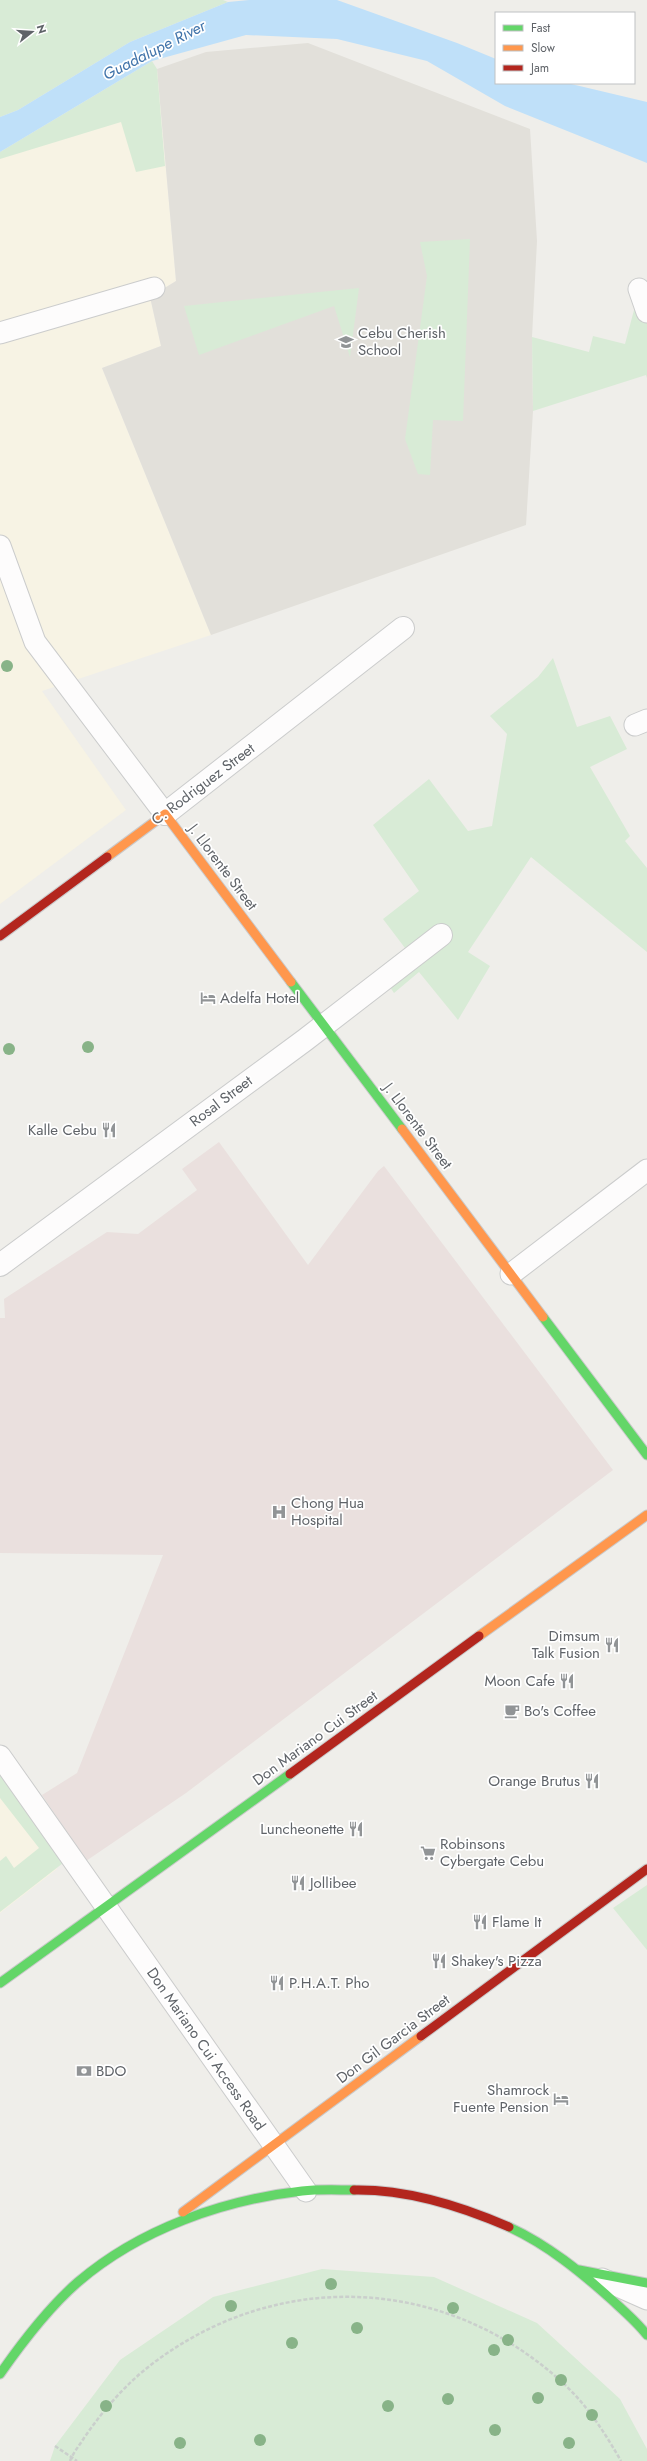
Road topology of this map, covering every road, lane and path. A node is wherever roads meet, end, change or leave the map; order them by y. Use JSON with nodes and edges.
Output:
{"nodes":[{"id":1,"x":154,"y":288,"type":"dead end"},
{"id":2,"x":639,"y":289,"type":"dead end"},
{"id":3,"x":647,"y":312,"type":"edge"},
{"id":4,"x":0,"y":333,"type":"edge"},
{"id":5,"x":0,"y":546,"type":"edge"},
{"id":6,"x":403,"y":628,"type":"dead end"},
{"id":7,"x":165,"y":814,"type":"junction"},
{"id":8,"x":441,"y":935,"type":"dead end"},
{"id":9,"x":0,"y":936,"type":"edge"},
{"id":10,"x":324,"y":1025,"type":"junction"},
{"id":11,"x":647,"y":1170,"type":"edge"},
{"id":12,"x":0,"y":1265,"type":"edge"},
{"id":13,"x":511,"y":1274,"type":"junction"},
{"id":14,"x":647,"y":1455,"type":"edge"},
{"id":15,"x":647,"y":1515,"type":"edge"},
{"id":16,"x":0,"y":1756,"type":"edge"},
{"id":17,"x":647,"y":1869,"type":"edge"},
{"id":18,"x":106,"y":1907,"type":"junction"},
{"id":19,"x":0,"y":1983,"type":"edge"},
{"id":20,"x":274,"y":2145,"type":"junction"},
{"id":21,"x":306,"y":2191,"type":"junction"},
{"id":22,"x":155,"y":2232,"type":"junction"},
{"id":23,"x":580,"y":2270,"type":"junction"},
{"id":24,"x":647,"y":2283,"type":"edge"},
{"id":25,"x":647,"y":2299,"type":"edge"},
{"id":26,"x":647,"y":2335,"type":"edge"},
{"id":27,"x":23,"y":2340,"type":"junction"},
{"id":28,"x":6,"y":2346,"type":"dead end"},
{"id":29,"x":0,"y":2374,"type":"edge"},
{"id":30,"x":56,"y":2446,"type":"dead end"},
{"id":31,"x":70,"y":2459,"type":"edge"},
{"id":32,"x":77,"y":2461,"type":"edge"},
{"id":33,"x":622,"y":2461,"type":"edge"}],
"edges":[{"from":1,"to":4,"type":"lane"},
{"from":2,"to":3,"type":"lane"},
{"from":5,"to":7,"type":"lane"},
{"from":6,"to":7,"type":"street","name":"C. Rodriguez Street"},
{"from":7,"to":9,"type":"street","name":"C. Rodriguez Street"},
{"from":7,"to":10,"type":"street","name":"J. Llorente Street"},
{"from":8,"to":10,"type":"street","name":"Rosal Street"},
{"from":10,"to":12,"type":"street","name":"Rosal Street"},
{"from":10,"to":13,"type":"street","name":"J. Llorente Street"},
{"from":11,"to":13,"type":"lane"},
{"from":13,"to":14,"type":"street","name":"J. Llorente Street"},
{"from":15,"to":18,"type":"street","name":"Don Mariano Cui Street"},
{"from":16,"to":18,"type":"lane","name":"Don Mariano Cui Access Road"},
{"from":17,"to":20,"type":"street","name":"Don Gil Garcia Street"},
{"from":18,"to":19,"type":"street","name":"Don Mariano Cui Street"},
{"from":18,"to":20,"type":"lane","name":"Don Mariano Cui Access Road"},
{"from":20,"to":21,"type":"lane","name":"Don Mariano Cui Access Road"},
{"from":20,"to":22,"type":"street","name":"Don Gil Garcia Street"},
{"from":21,"to":22,"type":"street"},
{"from":21,"to":23,"type":"street"},
{"from":22,"to":27,"type":"street"},
{"from":23,"to":24,"type":"street"},
{"from":23,"to":25,"type":"lane"},
{"from":23,"to":26,"type":"street"},
{"from":27,"to":28,"type":"street"},
{"from":27,"to":29,"type":"street"},
{"from":30,"to":31,"type":"path"},
{"from":31,"to":32,"type":"path"},
{"from":31,"to":33,"type":"path"}]}
